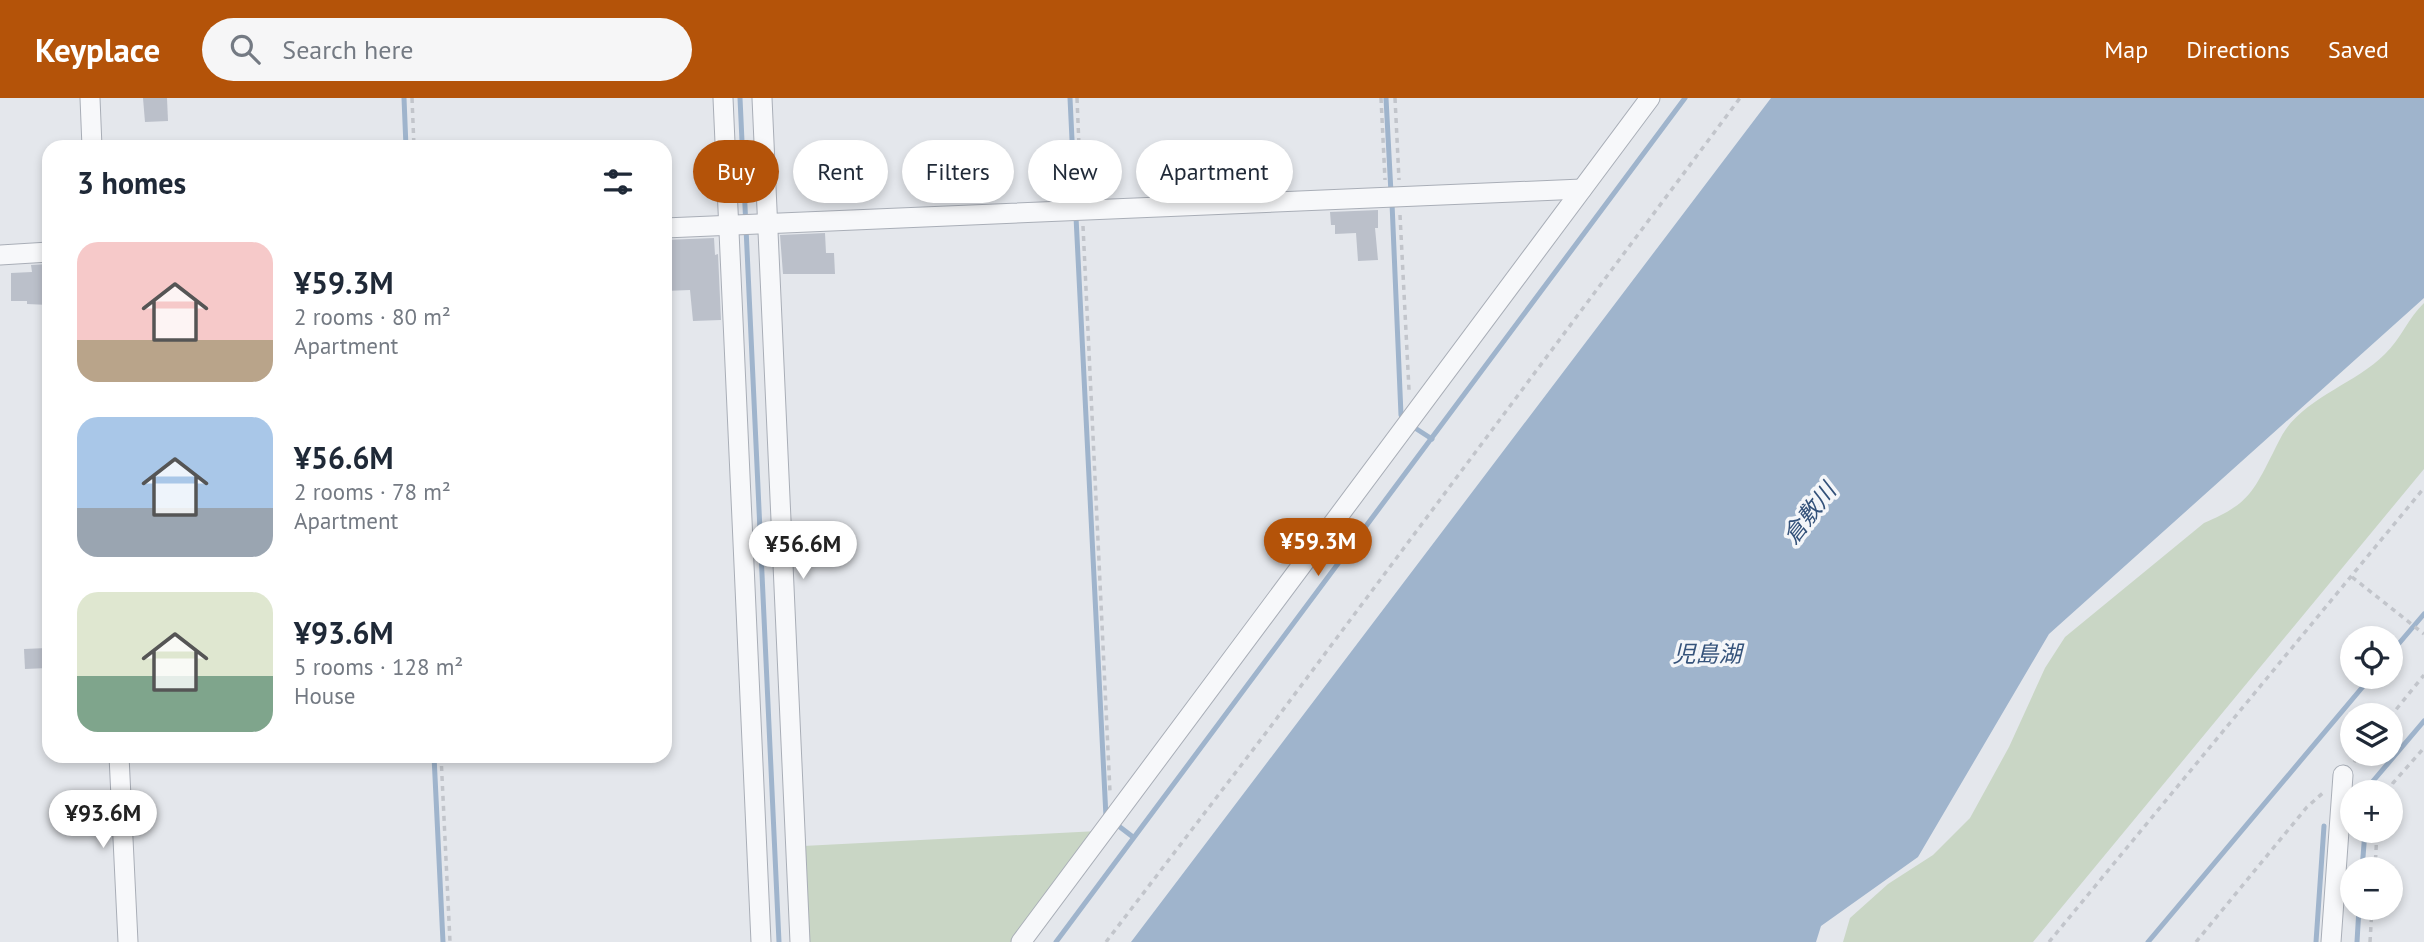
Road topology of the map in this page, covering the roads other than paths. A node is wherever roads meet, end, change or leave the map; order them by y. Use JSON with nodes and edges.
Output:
{"nodes":[{"id":1,"x":90,"y":98,"type":"edge"},
{"id":2,"x":723,"y":98,"type":"edge"},
{"id":3,"x":762,"y":98,"type":"edge"},
{"id":4,"x":1650,"y":98,"type":"edge"},
{"id":5,"x":92,"y":140,"type":"edge"},
{"id":6,"x":1582,"y":190,"type":"junction"},
{"id":7,"x":747,"y":224,"type":"junction"},
{"id":8,"x":672,"y":228,"type":"edge"},
{"id":9,"x":42,"y":253,"type":"edge"},
{"id":10,"x":0,"y":255,"type":"edge"},
{"id":11,"x":119,"y":763,"type":"edge"},
{"id":12,"x":2343,"y":775,"type":"road end"},
{"id":13,"x":128,"y":942,"type":"edge"},
{"id":14,"x":761,"y":942,"type":"edge"},
{"id":15,"x":800,"y":942,"type":"edge"},
{"id":16,"x":1021,"y":942,"type":"edge"},
{"id":17,"x":2332,"y":942,"type":"edge"}],
"edges":[{"from":1,"to":5,"type":"street"},
{"from":2,"to":7,"type":"street"},
{"from":3,"to":7,"type":"street"},
{"from":4,"to":6,"type":"street"},
{"from":6,"to":7,"type":"street"},
{"from":6,"to":16,"type":"street"},
{"from":7,"to":8,"type":"street"},
{"from":7,"to":14,"type":"street"},
{"from":7,"to":15,"type":"street"},
{"from":9,"to":10,"type":"street"},
{"from":11,"to":13,"type":"street"},
{"from":12,"to":17,"type":"street"}]}
